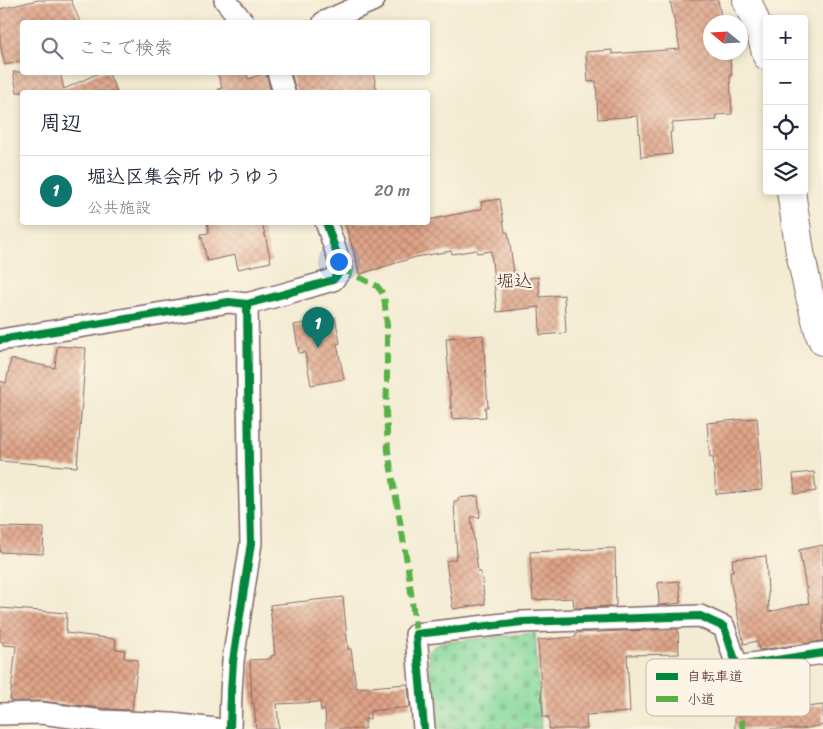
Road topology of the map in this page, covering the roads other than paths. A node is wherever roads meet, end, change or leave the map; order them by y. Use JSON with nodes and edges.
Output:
{"nodes":[{"id":1,"x":225,"y":0,"type":"edge"},
{"id":2,"x":374,"y":0,"type":"edge"},
{"id":3,"x":747,"y":0,"type":"edge"},
{"id":4,"x":242,"y":20,"type":"edge"},
{"id":5,"x":329,"y":20,"type":"edge"},
{"id":6,"x":763,"y":42,"type":"edge"},
{"id":7,"x":279,"y":75,"type":"edge"},
{"id":8,"x":283,"y":90,"type":"edge"},
{"id":9,"x":792,"y":195,"type":"edge"},
{"id":10,"x":327,"y":225,"type":"edge"},
{"id":11,"x":816,"y":287,"type":"edge"},
{"id":12,"x":247,"y":304,"type":"junction"},
{"id":13,"x":0,"y":340,"type":"edge"},
{"id":14,"x":823,"y":341,"type":"edge"},
{"id":15,"x":823,"y":653,"type":"edge"},
{"id":16,"x":735,"y":659,"type":"edge"},
{"id":17,"x":783,"y":659,"type":"edge"},
{"id":18,"x":0,"y":714,"type":"edge"},
{"id":19,"x":216,"y":729,"type":"edge"},
{"id":20,"x":230,"y":729,"type":"edge"},
{"id":21,"x":424,"y":729,"type":"edge"}],
"edges":[{"from":1,"to":4,"type":"street"},
{"from":2,"to":5,"type":"street"},
{"from":3,"to":6,"type":"street"},
{"from":7,"to":8,"type":"street"},
{"from":9,"to":11,"type":"street"},
{"from":10,"to":12,"type":"street"},
{"from":11,"to":14,"type":"street"},
{"from":12,"to":13,"type":"street"},
{"from":12,"to":20,"type":"street"},
{"from":15,"to":17,"type":"street"},
{"from":16,"to":21,"type":"street"},
{"from":18,"to":19,"type":"street"}]}
